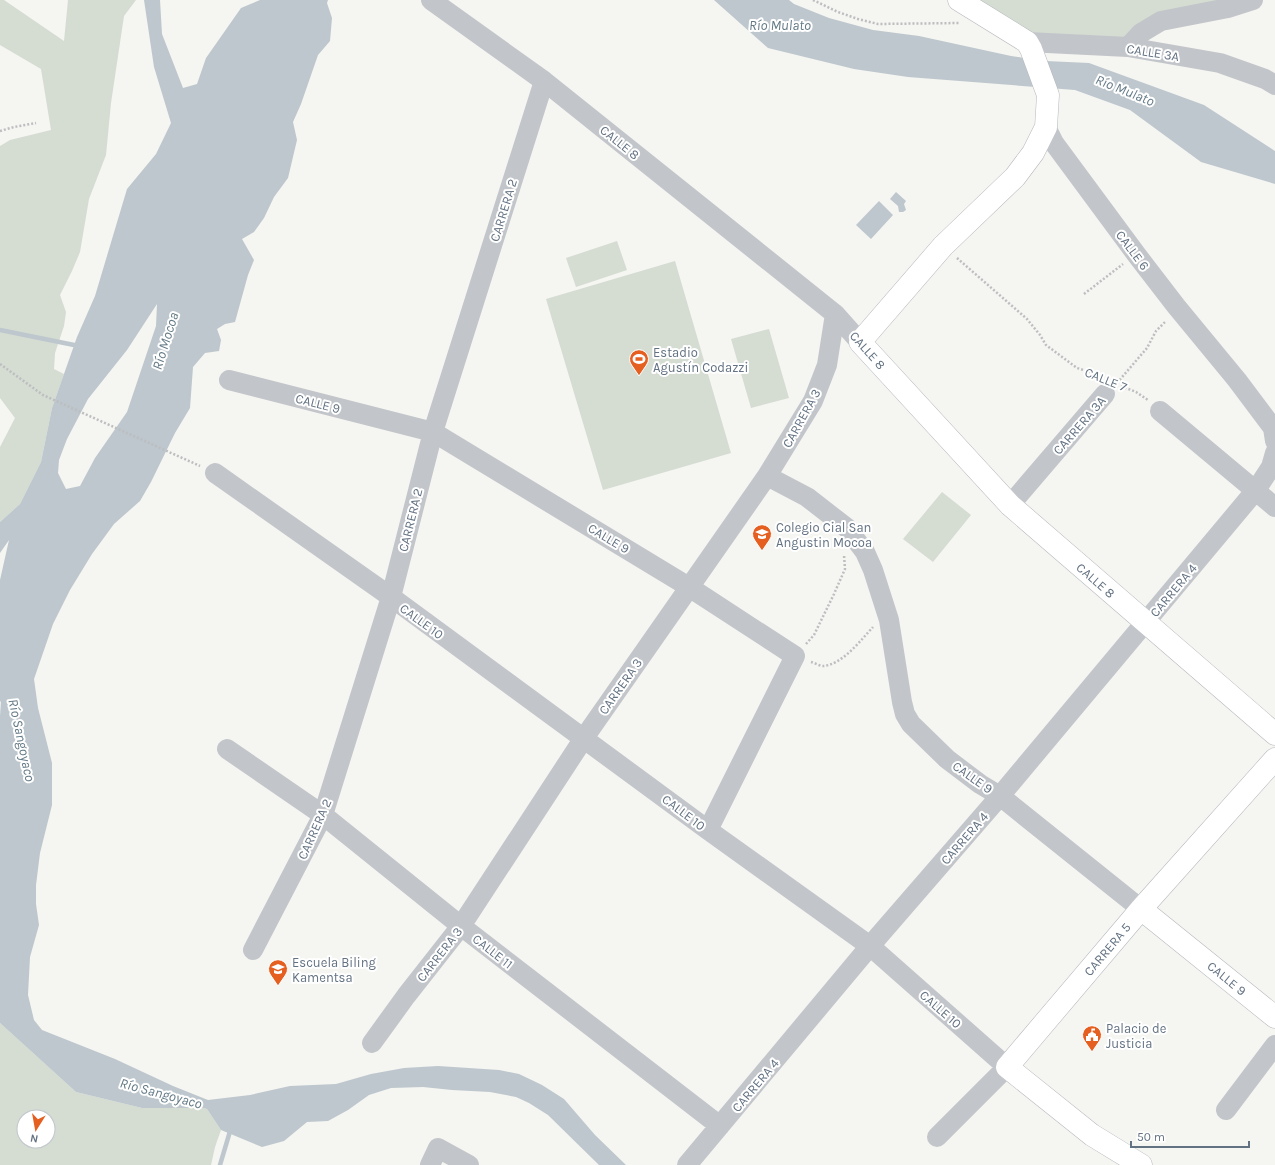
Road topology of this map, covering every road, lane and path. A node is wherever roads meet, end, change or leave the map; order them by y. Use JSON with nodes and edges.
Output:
{"nodes":[{"id":1,"x":431,"y":0,"type":"edge"},
{"id":2,"x":813,"y":0,"type":"edge"},
{"id":3,"x":959,"y":0,"type":"edge"},
{"id":4,"x":1253,"y":0,"type":"edge"},
{"id":5,"x":960,"y":23,"type":"dead end"},
{"id":6,"x":1029,"y":45,"type":"junction"},
{"id":7,"x":1128,"y":47,"type":"junction"},
{"id":8,"x":544,"y":80,"type":"junction"},
{"id":9,"x":1275,"y":86,"type":"edge"},
{"id":10,"x":36,"y":123,"type":"dead end"},
{"id":11,"x":1046,"y":127,"type":"junction"},
{"id":12,"x":0,"y":131,"type":"edge"},
{"id":13,"x":943,"y":246,"type":"junction"},
{"id":14,"x":1136,"y":254,"type":"junction"},
{"id":15,"x":1084,"y":294,"type":"dead end"},
{"id":16,"x":1176,"y":306,"type":"junction"},
{"id":17,"x":835,"y":314,"type":"junction"},
{"id":18,"x":860,"y":342,"type":"junction"},
{"id":19,"x":0,"y":364,"type":"edge"},
{"id":20,"x":229,"y":380,"type":"dead end"},
{"id":21,"x":1111,"y":385,"type":"junction"},
{"id":22,"x":1160,"y":411,"type":"joint"},
{"id":23,"x":433,"y":432,"type":"junction"},
{"id":24,"x":1275,"y":441,"type":"edge"},
{"id":25,"x":1275,"y":453,"type":"edge"},
{"id":26,"x":216,"y":473,"type":"joint"},
{"id":27,"x":767,"y":476,"type":"junction"},
{"id":28,"x":1256,"y":490,"type":"junction"},
{"id":29,"x":1010,"y":505,"type":"junction"},
{"id":30,"x":1275,"y":507,"type":"edge"},
{"id":31,"x":847,"y":528,"type":"junction"},
{"id":32,"x":689,"y":587,"type":"junction"},
{"id":33,"x":390,"y":597,"type":"junction"},
{"id":34,"x":889,"y":620,"type":"junction"},
{"id":35,"x":1146,"y":623,"type":"junction"},
{"id":36,"x":795,"y":656,"type":"junction"},
{"id":37,"x":1275,"y":734,"type":"edge"},
{"id":38,"x":584,"y":738,"type":"junction"},
{"id":39,"x":227,"y":749,"type":"dead end"},
{"id":40,"x":1275,"y":759,"type":"edge"},
{"id":41,"x":1000,"y":796,"type":"junction"},
{"id":42,"x":323,"y":816,"type":"junction"},
{"id":43,"x":708,"y":830,"type":"junction"},
{"id":44,"x":1141,"y":909,"type":"junction"},
{"id":45,"x":461,"y":926,"type":"junction"},
{"id":46,"x":870,"y":946,"type":"junction"},
{"id":47,"x":253,"y":950,"type":"dead end"},
{"id":48,"x":1275,"y":1017,"type":"edge"},
{"id":49,"x":372,"y":1043,"type":"dead end"},
{"id":50,"x":1275,"y":1045,"type":"edge"},
{"id":51,"x":1007,"y":1067,"type":"junction"},
{"id":52,"x":1226,"y":1110,"type":"dead end"},
{"id":53,"x":720,"y":1126,"type":"junction"},
{"id":54,"x":937,"y":1137,"type":"dead end"},
{"id":55,"x":434,"y":1156,"type":"edge"},
{"id":56,"x":469,"y":1165,"type":"edge"},
{"id":57,"x":687,"y":1165,"type":"edge"},
{"id":58,"x":1141,"y":1165,"type":"edge"}],
"edges":[{"from":1,"to":8,"type":"street","name":"CALLE 8"},
{"from":2,"to":5,"type":"path"},
{"from":3,"to":6,"type":"main road"},
{"from":4,"to":7,"type":"street"},
{"from":6,"to":7,"type":"street","name":"CALLE 3A"},
{"from":6,"to":11,"type":"main road"},
{"from":7,"to":9,"type":"street","name":"CALLE 3A"},
{"from":8,"to":17,"type":"street","name":"CALLE 8"},
{"from":8,"to":23,"type":"street","name":"CARRERA 2"},
{"from":10,"to":12,"type":"path"},
{"from":11,"to":13,"type":"main road"},
{"from":11,"to":14,"type":"street","name":"CALLE 6"},
{"from":13,"to":18,"type":"main road"},
{"from":13,"to":21,"type":"path","name":"CALLE 7"},
{"from":14,"to":15,"type":"path"},
{"from":14,"to":16,"type":"street","name":"CALLE 6"},
{"from":16,"to":21,"type":"path","name":"CARRERA 3A"},
{"from":16,"to":24,"type":"street","name":"CALLE 6"},
{"from":17,"to":18,"type":"street","name":"CALLE 8"},
{"from":17,"to":27,"type":"street","name":"CARRERA 3"},
{"from":18,"to":29,"type":"main road","name":"CALLE 8"},
{"from":19,"to":26,"type":"path"},
{"from":20,"to":23,"type":"street","name":"CALLE 9"},
{"from":21,"to":22,"type":"path","name":"CALLE 7"},
{"from":21,"to":29,"type":"street","name":"CARRERA 3A"},
{"from":22,"to":28,"type":"street"},
{"from":23,"to":32,"type":"street","name":"CALLE 9"},
{"from":23,"to":33,"type":"street","name":"CARRERA 2"},
{"from":25,"to":28,"type":"street"},
{"from":26,"to":33,"type":"street","name":"CALLE 10"},
{"from":27,"to":31,"type":"street","name":"CALLE 9"},
{"from":27,"to":32,"type":"street","name":"CARRERA 3"},
{"from":28,"to":30,"type":"street"},
{"from":28,"to":35,"type":"street","name":"CARRERA 4"},
{"from":29,"to":35,"type":"main road","name":"CALLE 8"},
{"from":31,"to":34,"type":"street","name":"CALLE 9"},
{"from":31,"to":36,"type":"path"},
{"from":32,"to":36,"type":"street","name":"CALLE 9"},
{"from":32,"to":38,"type":"street","name":"CARRERA 3"},
{"from":33,"to":38,"type":"street","name":"CALLE 10"},
{"from":33,"to":42,"type":"street","name":"CARRERA 2"},
{"from":34,"to":36,"type":"path"},
{"from":34,"to":41,"type":"street","name":"CALLE 9"},
{"from":35,"to":37,"type":"main road","name":"CALLE 8"},
{"from":35,"to":41,"type":"street","name":"CARRERA 4"},
{"from":36,"to":43,"type":"street"},
{"from":38,"to":43,"type":"street","name":"CALLE 10"},
{"from":38,"to":45,"type":"street","name":"CARRERA 3"},
{"from":39,"to":42,"type":"street","name":"CALLE 11"},
{"from":40,"to":44,"type":"main road","name":"CARRERA 5"},
{"from":41,"to":44,"type":"street","name":"CALLE 9"},
{"from":41,"to":46,"type":"street","name":"CARRERA 4"},
{"from":42,"to":45,"type":"street","name":"CALLE 11"},
{"from":42,"to":47,"type":"street","name":"CARRERA 2"},
{"from":43,"to":46,"type":"street","name":"CALLE 10"},
{"from":44,"to":48,"type":"main road","name":"CALLE 9"},
{"from":44,"to":51,"type":"main road","name":"CARRERA 5"},
{"from":45,"to":49,"type":"street","name":"CARRERA 3"},
{"from":45,"to":53,"type":"street","name":"CALLE 11"},
{"from":46,"to":51,"type":"street","name":"CALLE 10"},
{"from":46,"to":53,"type":"street","name":"CARRERA 4"},
{"from":50,"to":52,"type":"street"},
{"from":51,"to":54,"type":"street","name":"CARRERA 5"},
{"from":51,"to":58,"type":"main road","name":"CALLE 10"},
{"from":53,"to":57,"type":"street","name":"CARRERA 4"},
{"from":55,"to":56,"type":"street"}]}
